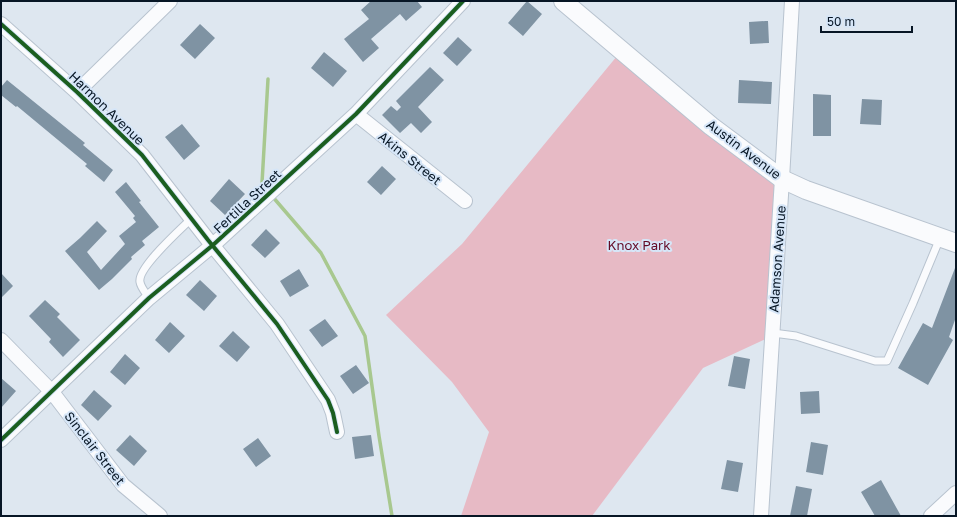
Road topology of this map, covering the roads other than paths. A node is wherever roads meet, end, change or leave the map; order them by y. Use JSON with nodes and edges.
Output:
{"nodes":[{"id":1,"x":170,"y":1,"type":"edge"},
{"id":2,"x":463,"y":1,"type":"edge"},
{"id":3,"x":563,"y":1,"type":"edge"},
{"id":4,"x":792,"y":1,"type":"edge"},
{"id":5,"x":1,"y":24,"type":"edge"},
{"id":6,"x":77,"y":92,"type":"junction"},
{"id":7,"x":356,"y":114,"type":"junction"},
{"id":8,"x":782,"y":179,"type":"junction"},
{"id":9,"x":465,"y":201,"type":"dead end"},
{"id":10,"x":191,"y":219,"type":"junction"},
{"id":11,"x":948,"y":241,"type":"edge"},
{"id":12,"x":213,"y":245,"type":"junction"},
{"id":13,"x":149,"y":298,"type":"junction"},
{"id":14,"x":773,"y":333,"type":"junction"},
{"id":15,"x":1,"y":340,"type":"edge"},
{"id":16,"x":52,"y":392,"type":"junction"},
{"id":17,"x":337,"y":432,"type":"dead end"},
{"id":18,"x":1,"y":440,"type":"edge"},
{"id":19,"x":956,"y":493,"type":"edge"},
{"id":20,"x":160,"y":516,"type":"edge"},
{"id":21,"x":761,"y":516,"type":"edge"},
{"id":22,"x":932,"y":516,"type":"edge"}],
"edges":[{"from":1,"to":6,"type":"street"},
{"from":2,"to":7,"type":"street","name":"Fertilla Street"},
{"from":3,"to":8,"type":"street","name":"Austin Avenue"},
{"from":4,"to":8,"type":"street","name":"Adamson Avenue"},
{"from":5,"to":6,"type":"street","name":"Harmon Avenue"},
{"from":6,"to":10,"type":"street","name":"Harmon Avenue"},
{"from":7,"to":9,"type":"street","name":"Akins Street"},
{"from":7,"to":12,"type":"street","name":"Fertilla Street"},
{"from":8,"to":11,"type":"street","name":"Austin Avenue"},
{"from":8,"to":14,"type":"street","name":"Adamson Avenue"},
{"from":10,"to":12,"type":"street","name":"Harmon Avenue"},
{"from":10,"to":13,"type":"lane"},
{"from":11,"to":14,"type":"lane"},
{"from":12,"to":13,"type":"street","name":"Fertilla Street"},
{"from":12,"to":17,"type":"street","name":"Harmon Avenue"},
{"from":13,"to":16,"type":"street","name":"Fertilla Street"},
{"from":14,"to":21,"type":"street","name":"Adamson Avenue"},
{"from":15,"to":16,"type":"street","name":"Sinclair Street"},
{"from":16,"to":18,"type":"street","name":"Fertilla Street"},
{"from":16,"to":20,"type":"street","name":"Sinclair Street"},
{"from":19,"to":22,"type":"street"}]}
